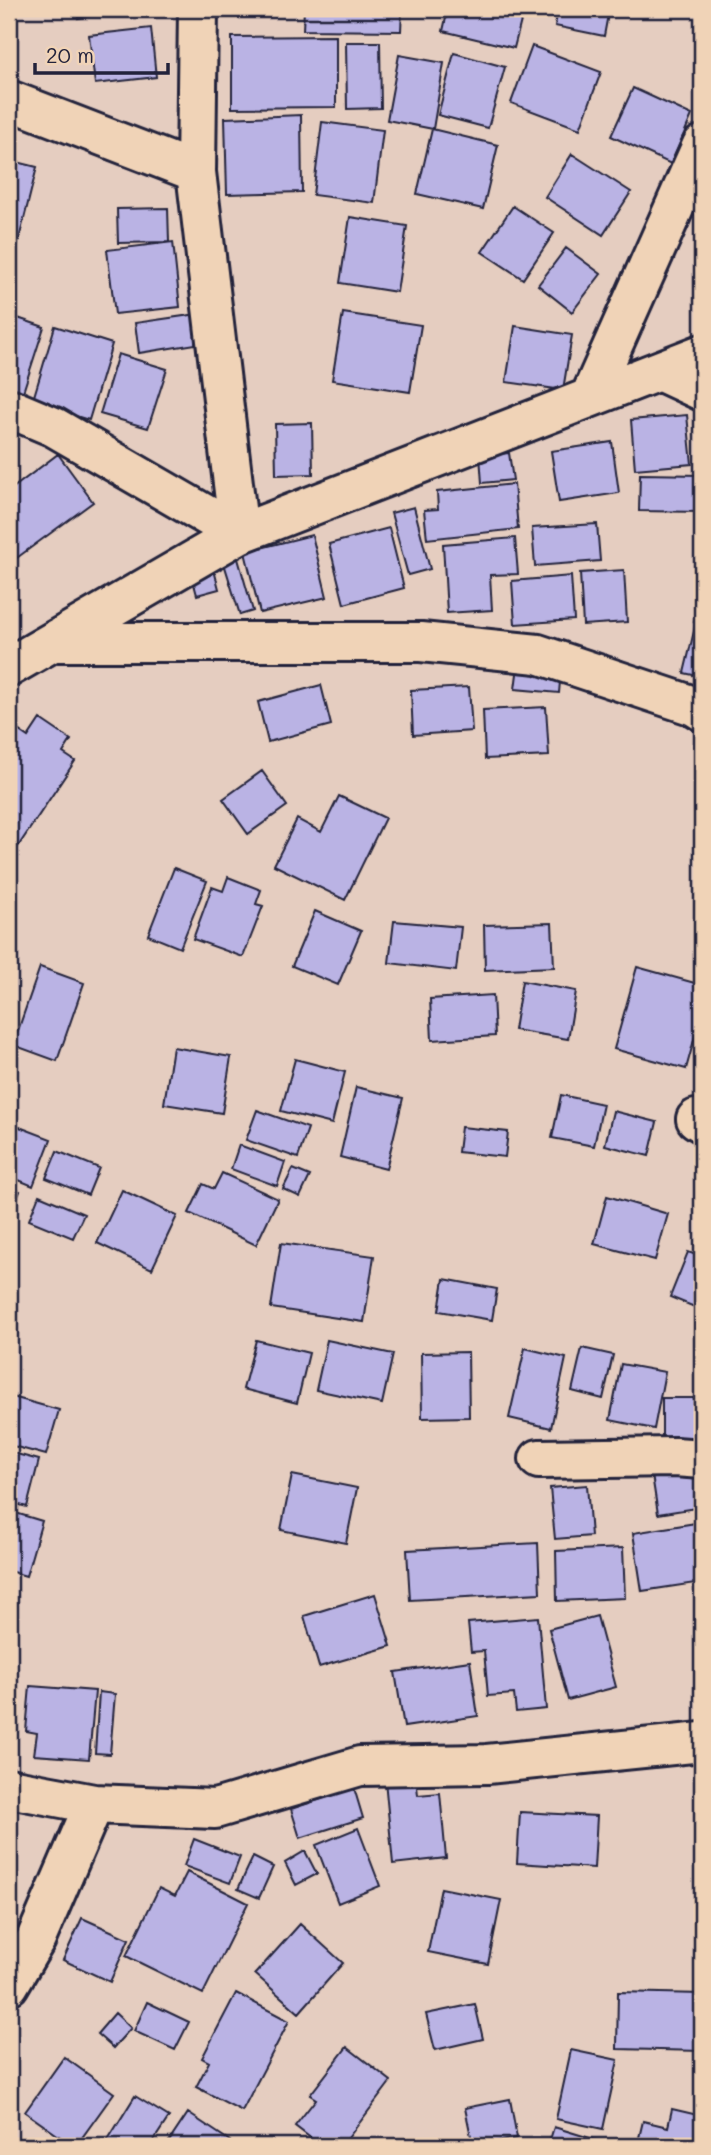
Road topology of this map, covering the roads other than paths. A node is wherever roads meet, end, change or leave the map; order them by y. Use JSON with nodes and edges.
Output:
{"nodes":[{"id":1,"x":198,"y":9,"type":"edge"},
{"id":2,"x":9,"y":100,"type":"edge"},
{"id":3,"x":702,"y":145,"type":"edge"},
{"id":4,"x":196,"y":172,"type":"junction"},
{"id":5,"x":702,"y":354,"type":"edge"},
{"id":6,"x":659,"y":371,"type":"junction"},
{"id":7,"x":702,"y":391,"type":"edge"},
{"id":8,"x":590,"y":397,"type":"junction"},
{"id":9,"x":9,"y":408,"type":"edge"},
{"id":10,"x":239,"y":534,"type":"junction"},
{"id":11,"x":52,"y":642,"type":"junction"},
{"id":12,"x":9,"y":666,"type":"edge"},
{"id":13,"x":702,"y":711,"type":"edge"},
{"id":14,"x":539,"y":1459,"type":"dead end"},
{"id":15,"x":702,"y":1459,"type":"edge"},
{"id":16,"x":702,"y":1742,"type":"edge"},
{"id":17,"x":9,"y":1788,"type":"edge"},
{"id":18,"x":94,"y":1804,"type":"junction"},
{"id":19,"x":9,"y":1984,"type":"edge"}],
"edges":[{"from":1,"to":4,"type":"street"},
{"from":2,"to":4,"type":"street"},
{"from":3,"to":8,"type":"street"},
{"from":4,"to":10,"type":"street"},
{"from":5,"to":6,"type":"street"},
{"from":6,"to":7,"type":"street"},
{"from":6,"to":8,"type":"street"},
{"from":8,"to":10,"type":"street"},
{"from":9,"to":10,"type":"street"},
{"from":10,"to":11,"type":"street"},
{"from":11,"to":12,"type":"street"},
{"from":11,"to":13,"type":"street"},
{"from":14,"to":15,"type":"street"},
{"from":16,"to":18,"type":"street"},
{"from":17,"to":18,"type":"street"},
{"from":18,"to":19,"type":"street"}]}
